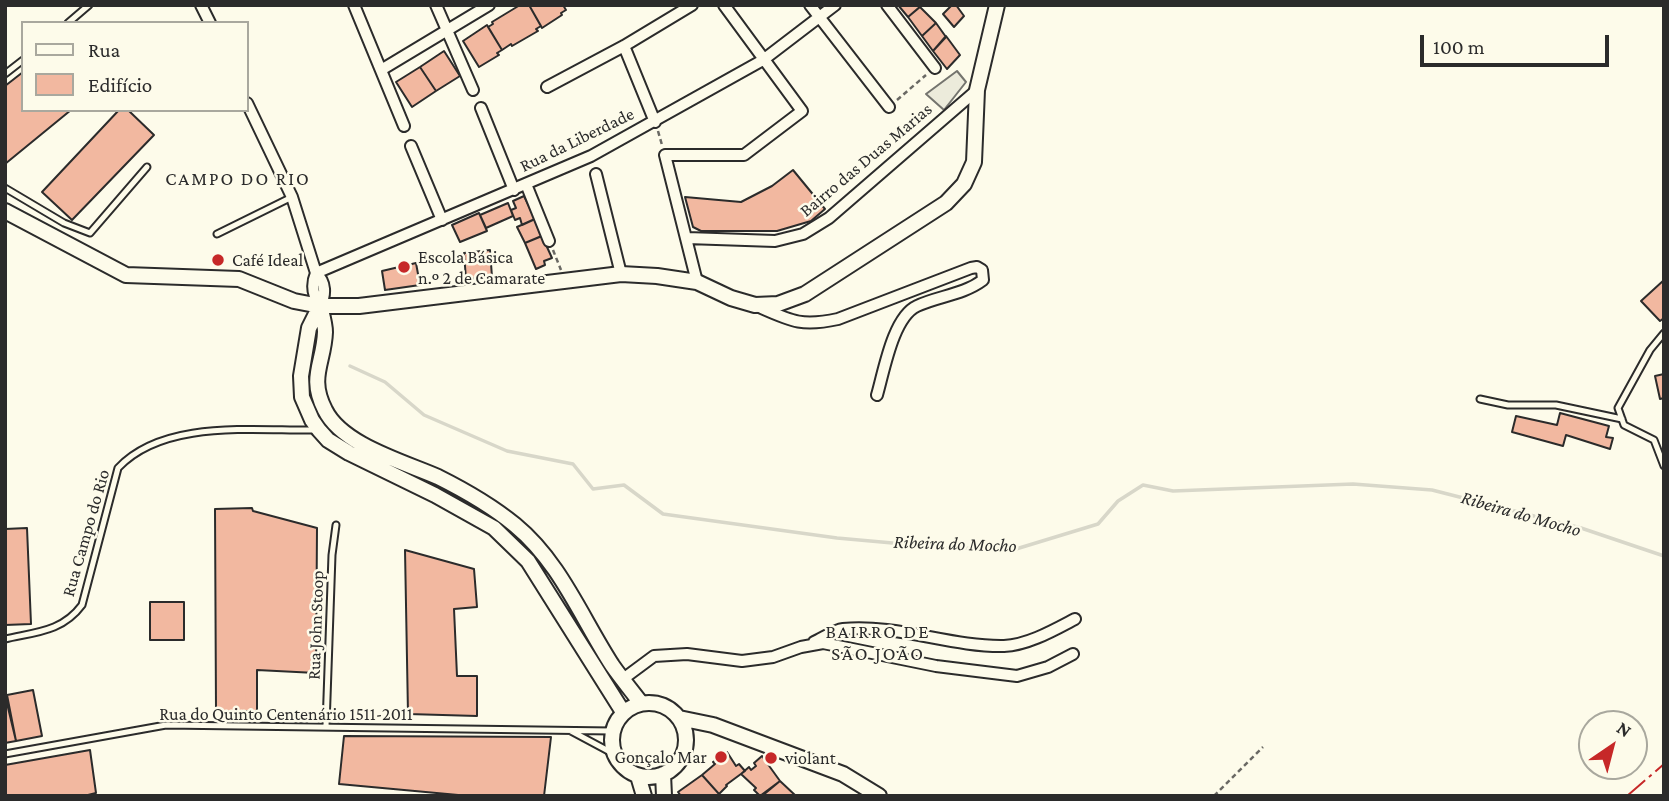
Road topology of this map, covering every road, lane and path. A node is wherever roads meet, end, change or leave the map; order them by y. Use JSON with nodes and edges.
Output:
{"nodes":[{"id":1,"x":89,"y":5,"type":"edge"},
{"id":2,"x":201,"y":5,"type":"edge"},
{"id":3,"x":354,"y":5,"type":"edge"},
{"id":4,"x":436,"y":5,"type":"edge"},
{"id":5,"x":489,"y":5,"type":"edge"},
{"id":6,"x":692,"y":5,"type":"edge"},
{"id":7,"x":724,"y":5,"type":"edge"},
{"id":8,"x":810,"y":5,"type":"edge"},
{"id":9,"x":835,"y":5,"type":"edge"},
{"id":10,"x":887,"y":5,"type":"edge"},
{"id":11,"x":997,"y":5,"type":"edge"},
{"id":12,"x":819,"y":17,"type":"junction"},
{"id":13,"x":70,"y":21,"type":"edge"},
{"id":14,"x":209,"y":21,"type":"edge"},
{"id":15,"x":448,"y":31,"type":"junction"},
{"id":16,"x":624,"y":46,"type":"junction"},
{"id":17,"x":763,"y":60,"type":"junction"},
{"id":18,"x":21,"y":62,"type":"edge"},
{"id":19,"x":935,"y":68,"type":"joint"},
{"id":20,"x":381,"y":70,"type":"junction"},
{"id":21,"x":5,"y":74,"type":"edge"},
{"id":22,"x":547,"y":86,"type":"dead end"},
{"id":23,"x":473,"y":90,"type":"dead end"},
{"id":24,"x":977,"y":90,"type":"junction"},
{"id":25,"x":248,"y":105,"type":"edge"},
{"id":26,"x":889,"y":107,"type":"joint"},
{"id":27,"x":481,"y":108,"type":"dead end"},
{"id":28,"x":655,"y":122,"type":"junction"},
{"id":29,"x":404,"y":126,"type":"dead end"},
{"id":30,"x":411,"y":146,"type":"dead end"},
{"id":31,"x":665,"y":155,"type":"junction"},
{"id":32,"x":147,"y":167,"type":"dead end"},
{"id":33,"x":596,"y":174,"type":"dead end"},
{"id":34,"x":526,"y":184,"type":"junction"},
{"id":35,"x":5,"y":188,"type":"edge"},
{"id":36,"x":514,"y":190,"type":"junction"},
{"id":37,"x":292,"y":197,"type":"junction"},
{"id":38,"x":5,"y":211,"type":"edge"},
{"id":39,"x":442,"y":220,"type":"junction"},
{"id":40,"x":217,"y":234,"type":"dead end"},
{"id":41,"x":687,"y":238,"type":"junction"},
{"id":42,"x":549,"y":241,"type":"joint"},
{"id":43,"x":316,"y":273,"type":"junction"},
{"id":44,"x":621,"y":274,"type":"junction"},
{"id":45,"x":565,"y":281,"type":"junction"},
{"id":46,"x":696,"y":282,"type":"junction"},
{"id":47,"x":755,"y":305,"type":"junction"},
{"id":48,"x":320,"y":306,"type":"junction"},
{"id":49,"x":1664,"y":333,"type":"edge"},
{"id":50,"x":877,"y":395,"type":"dead end"},
{"id":51,"x":1480,"y":399,"type":"dead end"},
{"id":52,"x":1622,"y":419,"type":"junction"},
{"id":53,"x":319,"y":430,"type":"junction"},
{"id":54,"x":1664,"y":466,"type":"edge"},
{"id":55,"x":336,"y":525,"type":"dead end"},
{"id":56,"x":1075,"y":619,"type":"dead end"},
{"id":57,"x":5,"y":639,"type":"edge"},
{"id":58,"x":802,"y":647,"type":"junction"},
{"id":59,"x":1073,"y":654,"type":"dead end"},
{"id":60,"x":623,"y":679,"type":"junction"},
{"id":61,"x":641,"y":703,"type":"junction"},
{"id":62,"x":624,"y":712,"type":"junction"},
{"id":63,"x":679,"y":718,"type":"junction"},
{"id":64,"x":713,"y":725,"type":"junction"},
{"id":65,"x":326,"y":726,"type":"junction"},
{"id":66,"x":569,"y":729,"type":"junction"},
{"id":67,"x":612,"y":731,"type":"junction"},
{"id":68,"x":1263,"y":747,"type":"dead end"},
{"id":69,"x":684,"y":750,"type":"junction"},
{"id":70,"x":5,"y":754,"type":"edge"},
{"id":71,"x":614,"y":754,"type":"junction"},
{"id":72,"x":663,"y":774,"type":"junction"},
{"id":73,"x":638,"y":776,"type":"junction"},
{"id":74,"x":875,"y":794,"type":"edge"},
{"id":75,"x":644,"y":796,"type":"edge"},
{"id":76,"x":664,"y":796,"type":"edge"},
{"id":77,"x":1214,"y":796,"type":"edge"}],
"edges":[{"from":1,"to":13,"type":"lane"},
{"from":2,"to":14,"type":"street"},
{"from":3,"to":20,"type":"street"},
{"from":4,"to":15,"type":"street"},
{"from":5,"to":15,"type":"street"},
{"from":6,"to":16,"type":"street"},
{"from":7,"to":17,"type":"street"},
{"from":8,"to":12,"type":"street"},
{"from":9,"to":12,"type":"street","name":"Rua da Liberdade"},
{"from":10,"to":19,"type":"street"},
{"from":11,"to":24,"type":"street"},
{"from":12,"to":17,"type":"street","name":"Rua da Liberdade"},
{"from":12,"to":26,"type":"street"},
{"from":15,"to":20,"type":"street"},
{"from":15,"to":23,"type":"street"},
{"from":16,"to":22,"type":"street"},
{"from":16,"to":28,"type":"street"},
{"from":17,"to":28,"type":"street","name":"Rua da Liberdade"},
{"from":17,"to":31,"type":"street"},
{"from":18,"to":21,"type":"lane"},
{"from":19,"to":26,"type":"path"},
{"from":20,"to":29,"type":"street"},
{"from":24,"to":41,"type":"street","name":"Bairro das Duas Marias"},
{"from":24,"to":47,"type":"street"},
{"from":25,"to":37,"type":"street"},
{"from":27,"to":36,"type":"street"},
{"from":28,"to":31,"type":"path"},
{"from":28,"to":34,"type":"street","name":"Rua da Liberdade"},
{"from":30,"to":39,"type":"street"},
{"from":31,"to":41,"type":"street"},
{"from":32,"to":35,"type":"lane"},
{"from":33,"to":44,"type":"street"},
{"from":34,"to":36,"type":"street","name":"Rua da Liberdade"},
{"from":34,"to":42,"type":"street"},
{"from":36,"to":39,"type":"street","name":"Rua da Liberdade"},
{"from":37,"to":40,"type":"lane"},
{"from":37,"to":43,"type":"street"},
{"from":38,"to":48,"type":"street"},
{"from":39,"to":43,"type":"street","name":"Rua da Liberdade"},
{"from":41,"to":46,"type":"street"},
{"from":42,"to":45,"type":"path"},
{"from":43,"to":48,"type":"street"},
{"from":44,"to":45,"type":"street"},
{"from":44,"to":46,"type":"street"},
{"from":45,"to":48,"type":"street"},
{"from":46,"to":47,"type":"street"},
{"from":47,"to":50,"type":"street"},
{"from":48,"to":53,"type":"street"},
{"from":48,"to":60,"type":"street"},
{"from":49,"to":52,"type":"lane"},
{"from":51,"to":52,"type":"lane"},
{"from":52,"to":54,"type":"lane"},
{"from":53,"to":57,"type":"lane","name":"Rua Campo do Rio"},
{"from":53,"to":62,"type":"street"},
{"from":55,"to":65,"type":"lane","name":"Rua John Stoop"},
{"from":56,"to":58,"type":"street"},
{"from":58,"to":59,"type":"street"},
{"from":58,"to":60,"type":"street"},
{"from":60,"to":61,"type":"street"},
{"from":61,"to":62,"type":"street"},
{"from":61,"to":63,"type":"street"},
{"from":62,"to":67,"type":"street"},
{"from":63,"to":64,"type":"street"},
{"from":63,"to":69,"type":"street"},
{"from":64,"to":69,"type":"street"},
{"from":64,"to":74,"type":"street"},
{"from":65,"to":66,"type":"lane","name":"Rua do Quinto Centenário 1511-2011"},
{"from":65,"to":70,"type":"lane","name":"Rua do Quinto Centenário 1511-2011"},
{"from":66,"to":67,"type":"lane","name":"Rua do Quinto Centenário 1511-2011"},
{"from":66,"to":71,"type":"lane"},
{"from":67,"to":71,"type":"street"},
{"from":68,"to":77,"type":"path"},
{"from":69,"to":72,"type":"street"},
{"from":71,"to":73,"type":"street"},
{"from":72,"to":73,"type":"street"},
{"from":72,"to":76,"type":"street"},
{"from":73,"to":75,"type":"street"}]}
